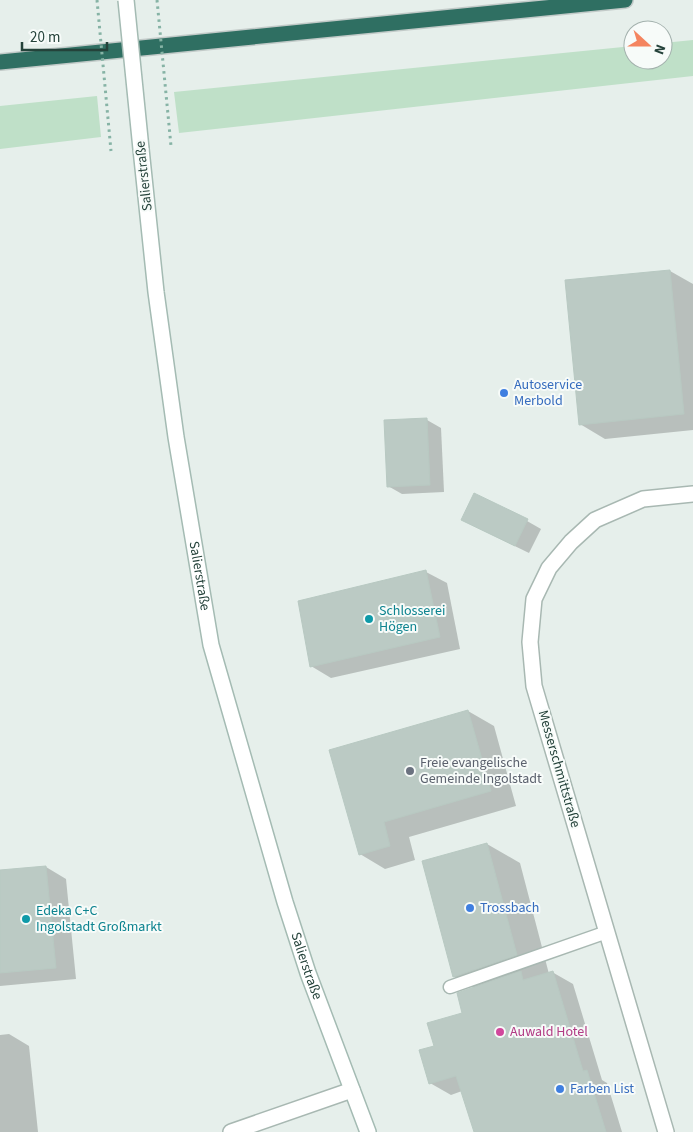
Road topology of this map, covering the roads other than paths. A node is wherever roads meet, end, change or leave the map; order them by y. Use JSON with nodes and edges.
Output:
{"nodes":[{"id":1,"x":126,"y":0,"type":"edge"},
{"id":2,"x":625,"y":0,"type":"edge"},
{"id":3,"x":0,"y":62,"type":"edge"},
{"id":4,"x":693,"y":494,"type":"edge"},
{"id":5,"x":607,"y":932,"type":"junction"},
{"id":6,"x":450,"y":987,"type":"dead end"},
{"id":7,"x":352,"y":1090,"type":"junction"},
{"id":8,"x":231,"y":1132,"type":"edge"},
{"id":9,"x":368,"y":1132,"type":"edge"},
{"id":10,"x":666,"y":1132,"type":"edge"}],
"edges":[{"from":1,"to":7,"type":"main road","name":"Salierstraße","bridge":true},
{"from":2,"to":3,"type":"highway"},
{"from":4,"to":5,"type":"main road","name":"Messerschmittstraße"},
{"from":5,"to":6,"type":"lane"},
{"from":5,"to":10,"type":"main road","name":"Messerschmittstraße"},
{"from":7,"to":8,"type":"main road"},
{"from":7,"to":9,"type":"main road","name":"Salierstraße"}]}
